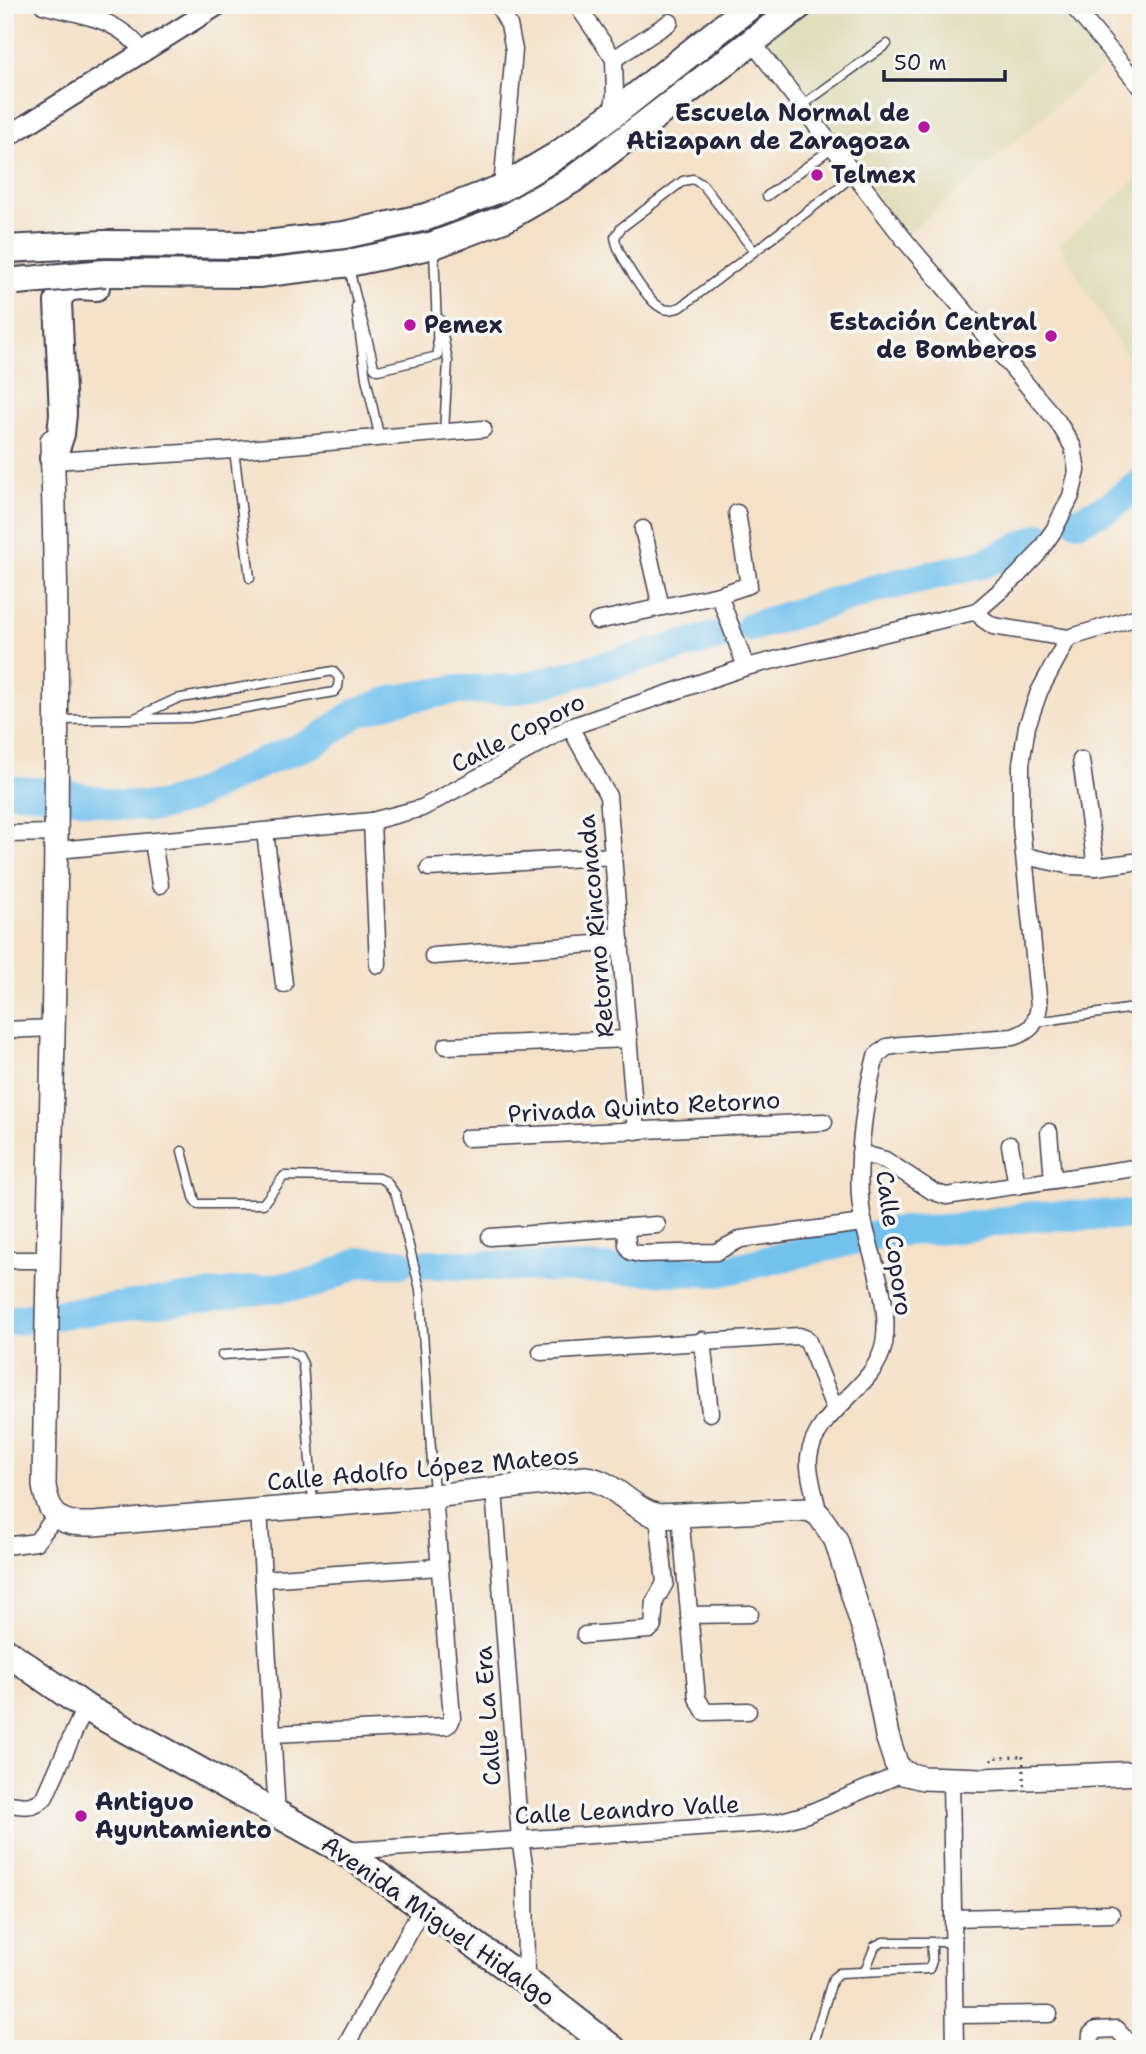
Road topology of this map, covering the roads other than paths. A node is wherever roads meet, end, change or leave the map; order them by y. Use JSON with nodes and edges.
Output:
{"nodes":[{"id":1,"x":43,"y":5,"type":"edge"},
{"id":2,"x":218,"y":5,"type":"edge"},
{"id":3,"x":498,"y":5,"type":"edge"},
{"id":4,"x":577,"y":5,"type":"edge"},
{"id":5,"x":800,"y":5,"type":"edge"},
{"id":6,"x":1072,"y":5,"type":"edge"},
{"id":7,"x":738,"y":9,"type":"edge"},
{"id":8,"x":670,"y":22,"type":"dead end"},
{"id":9,"x":753,"y":43,"type":"junction"},
{"id":10,"x":887,"y":44,"type":"dead end"},
{"id":11,"x":144,"y":53,"type":"junction"},
{"id":12,"x":614,"y":59,"type":"junction"},
{"id":13,"x":1139,"y":82,"type":"edge"},
{"id":14,"x":800,"y":106,"type":"junction"},
{"id":15,"x":612,"y":115,"type":"junction"},
{"id":16,"x":5,"y":138,"type":"edge"},
{"id":17,"x":833,"y":147,"type":"junction"},
{"id":18,"x":853,"y":175,"type":"junction"},
{"id":19,"x":502,"y":188,"type":"junction"},
{"id":20,"x":767,"y":196,"type":"dead end"},
{"id":21,"x":434,"y":245,"type":"junction"},
{"id":22,"x":5,"y":249,"type":"edge"},
{"id":23,"x":754,"y":251,"type":"junction"},
{"id":24,"x":349,"y":263,"type":"junction"},
{"id":25,"x":258,"y":274,"type":"junction"},
{"id":26,"x":11,"y":282,"type":"edge"},
{"id":27,"x":47,"y":294,"type":"tunnel mouth"},
{"id":28,"x":354,"y":295,"type":"junction"},
{"id":29,"x":436,"y":303,"type":"junction"},
{"id":30,"x":483,"y":429,"type":"dead end"},
{"id":31,"x":444,"y":432,"type":"junction"},
{"id":32,"x":380,"y":439,"type":"junction"},
{"id":33,"x":234,"y":450,"type":"junction"},
{"id":34,"x":53,"y":460,"type":"junction"},
{"id":35,"x":737,"y":513,"type":"dead end"},
{"id":36,"x":643,"y":529,"type":"dead end"},
{"id":37,"x":250,"y":578,"type":"dead end"},
{"id":38,"x":719,"y":595,"type":"junction"},
{"id":39,"x":661,"y":607,"type":"junction"},
{"id":40,"x":977,"y":611,"type":"junction"},
{"id":41,"x":1141,"y":616,"type":"edge"},
{"id":42,"x":597,"y":621,"type":"dead end"},
{"id":43,"x":1068,"y":638,"type":"junction"},
{"id":44,"x":746,"y":667,"type":"junction"},
{"id":45,"x":133,"y":719,"type":"junction"},
{"id":46,"x":56,"y":720,"type":"junction"},
{"id":47,"x":570,"y":726,"type":"junction"},
{"id":48,"x":1081,"y":760,"type":"dead end"},
{"id":49,"x":372,"y":821,"type":"junction"},
{"id":50,"x":265,"y":832,"type":"junction"},
{"id":51,"x":5,"y":834,"type":"edge"},
{"id":52,"x":57,"y":842,"type":"junction"},
{"id":53,"x":153,"y":842,"type":"junction"},
{"id":54,"x":614,"y":856,"type":"junction"},
{"id":55,"x":1025,"y":856,"type":"junction"},
{"id":56,"x":1141,"y":861,"type":"edge"},
{"id":57,"x":1096,"y":867,"type":"junction"},
{"id":58,"x":429,"y":868,"type":"dead end"},
{"id":59,"x":160,"y":886,"type":"dead end"},
{"id":60,"x":621,"y":942,"type":"junction"},
{"id":61,"x":433,"y":956,"type":"dead end"},
{"id":62,"x":378,"y":965,"type":"dead end"},
{"id":63,"x":284,"y":984,"type":"dead end"},
{"id":64,"x":1141,"y":1007,"type":"edge"},
{"id":65,"x":1037,"y":1022,"type":"junction"},
{"id":66,"x":53,"y":1028,"type":"junction"},
{"id":67,"x":5,"y":1030,"type":"edge"},
{"id":68,"x":629,"y":1038,"type":"junction"},
{"id":69,"x":446,"y":1046,"type":"dead end"},
{"id":70,"x":824,"y":1122,"type":"dead end"},
{"id":71,"x":636,"y":1131,"type":"junction"},
{"id":72,"x":1049,"y":1132,"type":"dead end"},
{"id":73,"x":467,"y":1138,"type":"dead end"},
{"id":74,"x":1010,"y":1145,"type":"dead end"},
{"id":75,"x":182,"y":1152,"type":"dead end"},
{"id":76,"x":860,"y":1153,"type":"junction"},
{"id":77,"x":1141,"y":1167,"type":"edge"},
{"id":78,"x":1053,"y":1180,"type":"junction"},
{"id":79,"x":1017,"y":1186,"type":"junction"},
{"id":80,"x":863,"y":1223,"type":"junction"},
{"id":81,"x":657,"y":1225,"type":"dead end"},
{"id":82,"x":626,"y":1227,"type":"junction"},
{"id":83,"x":490,"y":1237,"type":"dead end"},
{"id":84,"x":5,"y":1260,"type":"edge"},
{"id":85,"x":47,"y":1260,"type":"junction"},
{"id":86,"x":702,"y":1340,"type":"junction"},
{"id":87,"x":541,"y":1352,"type":"dead end"},
{"id":88,"x":222,"y":1355,"type":"dead end"},
{"id":89,"x":835,"y":1410,"type":"junction"},
{"id":90,"x":710,"y":1413,"type":"dead end"},
{"id":91,"x":494,"y":1490,"type":"junction"},
{"id":92,"x":434,"y":1496,"type":"junction"},
{"id":93,"x":314,"y":1506,"type":"junction"},
{"id":94,"x":259,"y":1510,"type":"junction"},
{"id":95,"x":669,"y":1515,"type":"junction"},
{"id":96,"x":819,"y":1515,"type":"junction"},
{"id":97,"x":55,"y":1517,"type":"junction"},
{"id":98,"x":5,"y":1546,"type":"edge"},
{"id":99,"x":439,"y":1567,"type":"junction"},
{"id":100,"x":263,"y":1579,"type":"junction"},
{"id":101,"x":750,"y":1614,"type":"dead end"},
{"id":102,"x":689,"y":1615,"type":"junction"},
{"id":103,"x":585,"y":1635,"type":"dead end"},
{"id":104,"x":5,"y":1651,"type":"edge"},
{"id":105,"x":85,"y":1707,"type":"junction"},
{"id":106,"x":748,"y":1711,"type":"dead end"},
{"id":107,"x":272,"y":1734,"type":"junction"},
{"id":108,"x":903,"y":1773,"type":"junction"},
{"id":109,"x":1141,"y":1773,"type":"edge"},
{"id":110,"x":951,"y":1779,"type":"junction"},
{"id":111,"x":5,"y":1803,"type":"edge"},
{"id":112,"x":277,"y":1814,"type":"junction"},
{"id":113,"x":520,"y":1839,"type":"junction"},
{"id":114,"x":344,"y":1851,"type":"junction"},
{"id":115,"x":422,"y":1908,"type":"junction"},
{"id":116,"x":1111,"y":1914,"type":"dead end"},
{"id":117,"x":953,"y":1918,"type":"junction"},
{"id":118,"x":953,"y":1942,"type":"junction"},
{"id":119,"x":932,"y":1943,"type":"junction"},
{"id":120,"x":865,"y":1971,"type":"junction"},
{"id":121,"x":526,"y":1981,"type":"junction"},
{"id":122,"x":1049,"y":2014,"type":"dead end"},
{"id":123,"x":955,"y":2015,"type":"junction"},
{"id":124,"x":344,"y":2049,"type":"edge"},
{"id":125,"x":613,"y":2049,"type":"edge"},
{"id":126,"x":811,"y":2049,"type":"edge"},
{"id":127,"x":955,"y":2049,"type":"edge"},
{"id":128,"x":1090,"y":2049,"type":"edge"},
{"id":129,"x":1125,"y":2049,"type":"edge"}],
"edges":[{"from":1,"to":11,"type":"street"},
{"from":2,"to":11,"type":"street"},
{"from":3,"to":19,"type":"street"},
{"from":4,"to":12,"type":"street"},
{"from":5,"to":9,"type":"main road"},
{"from":6,"to":13,"type":"street"},
{"from":7,"to":9,"type":"main road"},
{"from":7,"to":15,"type":"main road"},
{"from":8,"to":12,"type":"street"},
{"from":9,"to":14,"type":"street"},
{"from":9,"to":21,"type":"main road"},
{"from":10,"to":14,"type":"lane"},
{"from":11,"to":16,"type":"street"},
{"from":12,"to":15,"type":"street"},
{"from":14,"to":17,"type":"street"},
{"from":15,"to":19,"type":"main road"},
{"from":17,"to":18,"type":"street"},
{"from":17,"to":20,"type":"lane"},
{"from":18,"to":23,"type":"lane"},
{"from":18,"to":40,"type":"street"},
{"from":19,"to":22,"type":"main road"},
{"from":21,"to":24,"type":"main road"},
{"from":21,"to":29,"type":"lane"},
{"from":23,"to":23,"type":"lane"},
{"from":24,"to":25,"type":"main road"},
{"from":24,"to":28,"type":"lane"},
{"from":25,"to":26,"type":"main road","bridge":true},
{"from":25,"to":34,"type":"main road"},
{"from":27,"to":34,"type":"main road"},
{"from":28,"to":29,"type":"lane"},
{"from":28,"to":32,"type":"lane"},
{"from":29,"to":31,"type":"lane"},
{"from":30,"to":31,"type":"street"},
{"from":31,"to":32,"type":"street"},
{"from":32,"to":33,"type":"street"},
{"from":33,"to":34,"type":"street"},
{"from":33,"to":37,"type":"lane"},
{"from":34,"to":46,"type":"main road"},
{"from":35,"to":38,"type":"street"},
{"from":36,"to":39,"type":"street"},
{"from":38,"to":39,"type":"street"},
{"from":38,"to":44,"type":"street"},
{"from":39,"to":42,"type":"street"},
{"from":40,"to":43,"type":"street"},
{"from":40,"to":44,"type":"street","name":"Calle Coporo"},
{"from":41,"to":43,"type":"street"},
{"from":43,"to":55,"type":"street"},
{"from":44,"to":47,"type":"street","name":"Calle Coporo"},
{"from":45,"to":45,"type":"lane"},
{"from":45,"to":46,"type":"lane"},
{"from":46,"to":52,"type":"main road"},
{"from":47,"to":49,"type":"street","name":"Calle Coporo"},
{"from":47,"to":54,"type":"street","name":"Retorno Rinconada"},
{"from":48,"to":57,"type":"street"},
{"from":49,"to":50,"type":"street","name":"Calle Coporo"},
{"from":49,"to":62,"type":"street"},
{"from":50,"to":53,"type":"street","name":"Calle Coporo"},
{"from":50,"to":63,"type":"street"},
{"from":51,"to":52,"type":"street","name":"Calle Coporo"},
{"from":52,"to":53,"type":"street","name":"Calle Coporo"},
{"from":52,"to":66,"type":"main road"},
{"from":53,"to":59,"type":"street"},
{"from":54,"to":58,"type":"street"},
{"from":54,"to":60,"type":"street","name":"Retorno Rinconada"},
{"from":55,"to":57,"type":"street"},
{"from":55,"to":65,"type":"street"},
{"from":56,"to":57,"type":"street"},
{"from":60,"to":61,"type":"street"},
{"from":60,"to":68,"type":"street","name":"Retorno Rinconada"},
{"from":64,"to":65,"type":"lane"},
{"from":65,"to":76,"type":"street","name":"Calle Coporo"},
{"from":66,"to":67,"type":"street"},
{"from":66,"to":85,"type":"main road"},
{"from":68,"to":69,"type":"street"},
{"from":68,"to":71,"type":"street","name":"Retorno Rinconada"},
{"from":70,"to":71,"type":"street","name":"Privada Quinto Retorno"},
{"from":71,"to":73,"type":"street","name":"Privada Quinto Retorno"},
{"from":72,"to":78,"type":"street"},
{"from":74,"to":79,"type":"street"},
{"from":75,"to":92,"type":"lane"},
{"from":76,"to":79,"type":"street"},
{"from":76,"to":80,"type":"street","name":"Calle Coporo"},
{"from":77,"to":78,"type":"street"},
{"from":78,"to":79,"type":"street"},
{"from":80,"to":82,"type":"street"},
{"from":80,"to":89,"type":"street","name":"Calle Coporo"},
{"from":81,"to":82,"type":"street"},
{"from":82,"to":83,"type":"street"},
{"from":84,"to":85,"type":"street"},
{"from":85,"to":97,"type":"main road"},
{"from":86,"to":87,"type":"street"},
{"from":86,"to":89,"type":"street"},
{"from":86,"to":90,"type":"street"},
{"from":88,"to":93,"type":"lane"},
{"from":89,"to":96,"type":"street","name":"Calle Coporo"},
{"from":91,"to":92,"type":"main road","name":"Calle Adolfo López Mateos"},
{"from":91,"to":95,"type":"main road","name":"Calle Adolfo López Mateos"},
{"from":91,"to":113,"type":"street","name":"Calle La Era"},
{"from":92,"to":93,"type":"main road","name":"Calle Adolfo López Mateos"},
{"from":92,"to":99,"type":"street"},
{"from":93,"to":94,"type":"main road","name":"Calle Adolfo López Mateos"},
{"from":94,"to":97,"type":"main road","name":"Calle Adolfo López Mateos"},
{"from":94,"to":100,"type":"street"},
{"from":95,"to":96,"type":"main road","name":"Calle Adolfo López Mateos"},
{"from":95,"to":102,"type":"street"},
{"from":95,"to":103,"type":"street"},
{"from":96,"to":108,"type":"main road"},
{"from":97,"to":98,"type":"street"},
{"from":99,"to":100,"type":"street"},
{"from":99,"to":107,"type":"street"},
{"from":100,"to":107,"type":"street"},
{"from":101,"to":102,"type":"street"},
{"from":102,"to":106,"type":"street"},
{"from":104,"to":105,"type":"main road","name":"Avenida Miguel Hidalgo"},
{"from":105,"to":111,"type":"street"},
{"from":105,"to":112,"type":"main road","name":"Avenida Miguel Hidalgo"},
{"from":107,"to":112,"type":"street"},
{"from":108,"to":110,"type":"main road"},
{"from":108,"to":113,"type":"street","name":"Calle Leandro Valle"},
{"from":109,"to":110,"type":"main road"},
{"from":110,"to":117,"type":"street"},
{"from":112,"to":114,"type":"main road","name":"Avenida Miguel Hidalgo"},
{"from":113,"to":114,"type":"street","name":"Calle Leandro Valle"},
{"from":113,"to":121,"type":"street","name":"Calle La Era"},
{"from":114,"to":115,"type":"main road","name":"Avenida Miguel Hidalgo"},
{"from":115,"to":121,"type":"main road","name":"Avenida Miguel Hidalgo"},
{"from":115,"to":124,"type":"street"},
{"from":116,"to":117,"type":"street"},
{"from":117,"to":118,"type":"street"},
{"from":118,"to":119,"type":"lane"},
{"from":118,"to":123,"type":"street"},
{"from":119,"to":120,"type":"lane"},
{"from":119,"to":120,"type":"lane"},
{"from":120,"to":126,"type":"lane"},
{"from":121,"to":125,"type":"main road","name":"Avenida Miguel Hidalgo"},
{"from":122,"to":123,"type":"street"},
{"from":123,"to":127,"type":"street"},
{"from":128,"to":129,"type":"street"}]}
